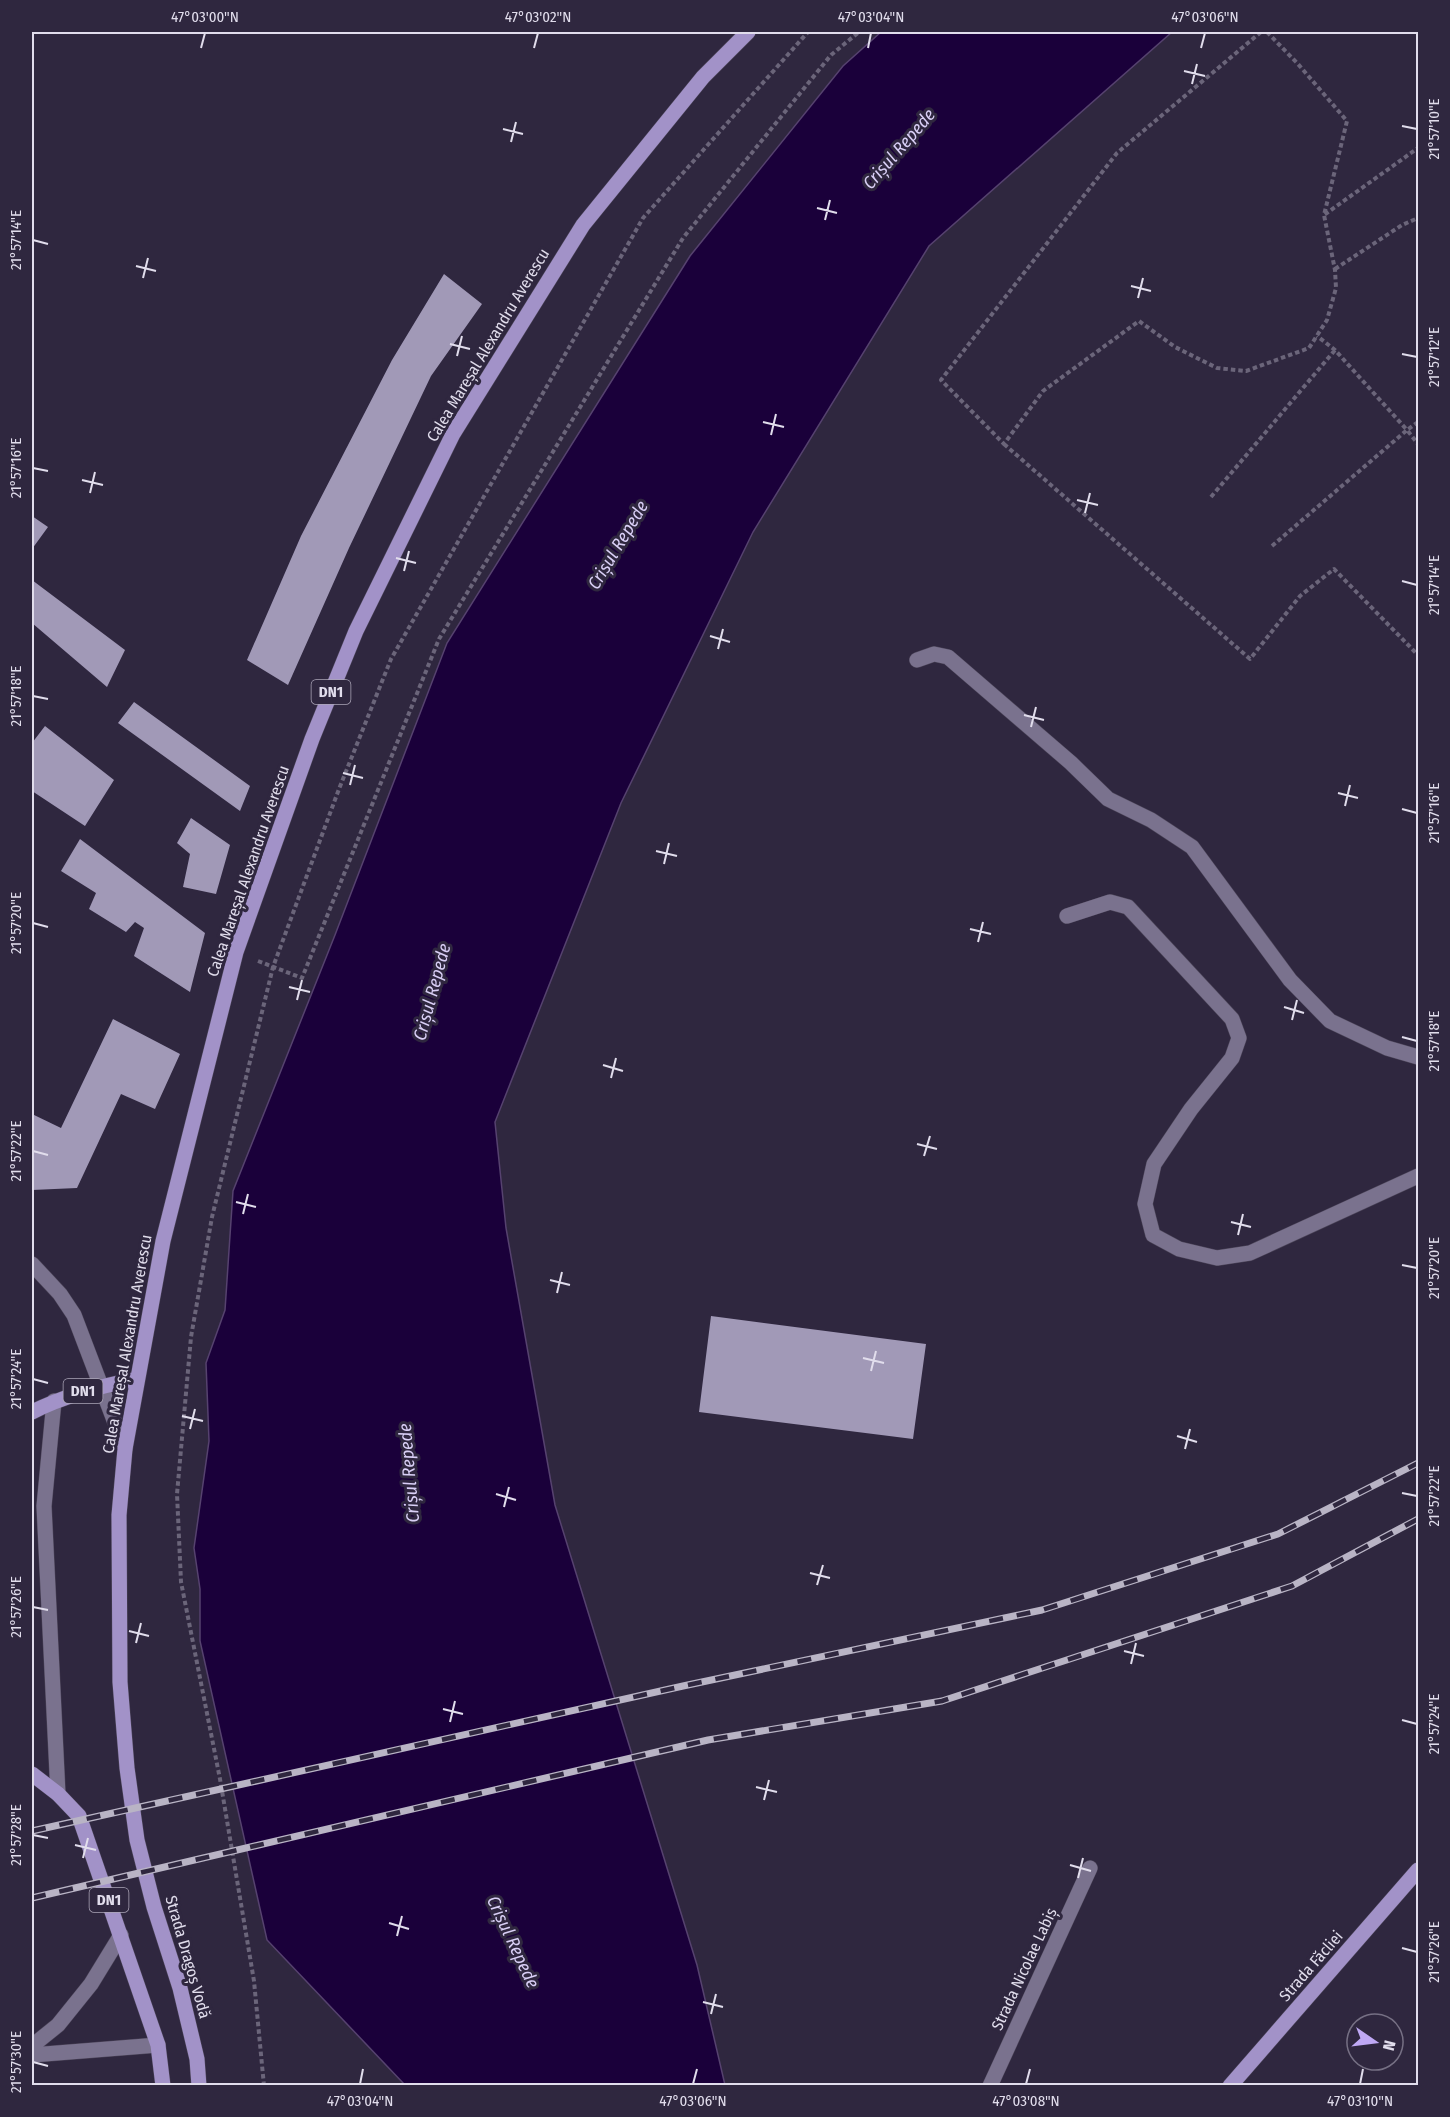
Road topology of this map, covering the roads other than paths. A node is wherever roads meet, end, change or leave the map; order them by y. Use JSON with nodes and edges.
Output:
{"nodes":[{"id":1,"x":748,"y":32,"type":"edge"},
{"id":2,"x":917,"y":660,"type":"dead end"},
{"id":3,"x":1067,"y":916,"type":"dead end"},
{"id":4,"x":1419,"y":1057,"type":"edge"},
{"id":5,"x":1419,"y":1176,"type":"edge"},
{"id":6,"x":32,"y":1264,"type":"edge"},
{"id":7,"x":137,"y":1379,"type":"junction"},
{"id":8,"x":101,"y":1385,"type":"junction"},
{"id":9,"x":54,"y":1401,"type":"junction"},
{"id":10,"x":32,"y":1412,"type":"edge"},
{"id":11,"x":124,"y":1449,"type":"junction"},
{"id":12,"x":32,"y":1774,"type":"edge"},
{"id":13,"x":58,"y":1794,"type":"junction"},
{"id":14,"x":137,"y":1840,"type":"joint"},
{"id":15,"x":1090,"y":1868,"type":"dead end"},
{"id":16,"x":1419,"y":1870,"type":"edge"},
{"id":17,"x":121,"y":1935,"type":"junction"},
{"id":18,"x":158,"y":2045,"type":"junction"},
{"id":19,"x":32,"y":2046,"type":"edge"},
{"id":20,"x":32,"y":2055,"type":"edge"},
{"id":21,"x":163,"y":2085,"type":"edge"},
{"id":22,"x":199,"y":2085,"type":"edge"},
{"id":23,"x":990,"y":2085,"type":"edge"},
{"id":24,"x":1230,"y":2085,"type":"edge"}],
"edges":[{"from":1,"to":7,"type":"main road","name":"Calea Mareșal Alexandru Averescu","number":"DN1"},
{"from":2,"to":4,"type":"street"},
{"from":3,"to":5,"type":"street"},
{"from":6,"to":8,"type":"street"},
{"from":7,"to":8,"type":"main road","number":"DN1"},
{"from":7,"to":11,"type":"main road","name":"Calea Mareșal Alexandru Averescu","number":"DN1"},
{"from":8,"to":9,"type":"main road","number":"DN1"},
{"from":8,"to":11,"type":"street"},
{"from":9,"to":10,"type":"main road","number":"DN1"},
{"from":9,"to":13,"type":"street"},
{"from":11,"to":14,"type":"main road","name":"Calea Mareșal Alexandru Averescu","number":"DN1"},
{"from":12,"to":13,"type":"main road","number":"DN1"},
{"from":13,"to":17,"type":"main road","number":"DN1"},
{"from":14,"to":22,"type":"main road","name":"Strada Dragoș Vodă","number":"DN1"},
{"from":15,"to":23,"type":"street","name":"Strada Nicolae Labiș"},
{"from":16,"to":24,"type":"main road","name":"Strada Făcliei"},
{"from":17,"to":18,"type":"main road","number":"DN1"},
{"from":17,"to":19,"type":"street"},
{"from":18,"to":20,"type":"street"},
{"from":18,"to":21,"type":"main road","number":"DN1"}]}
